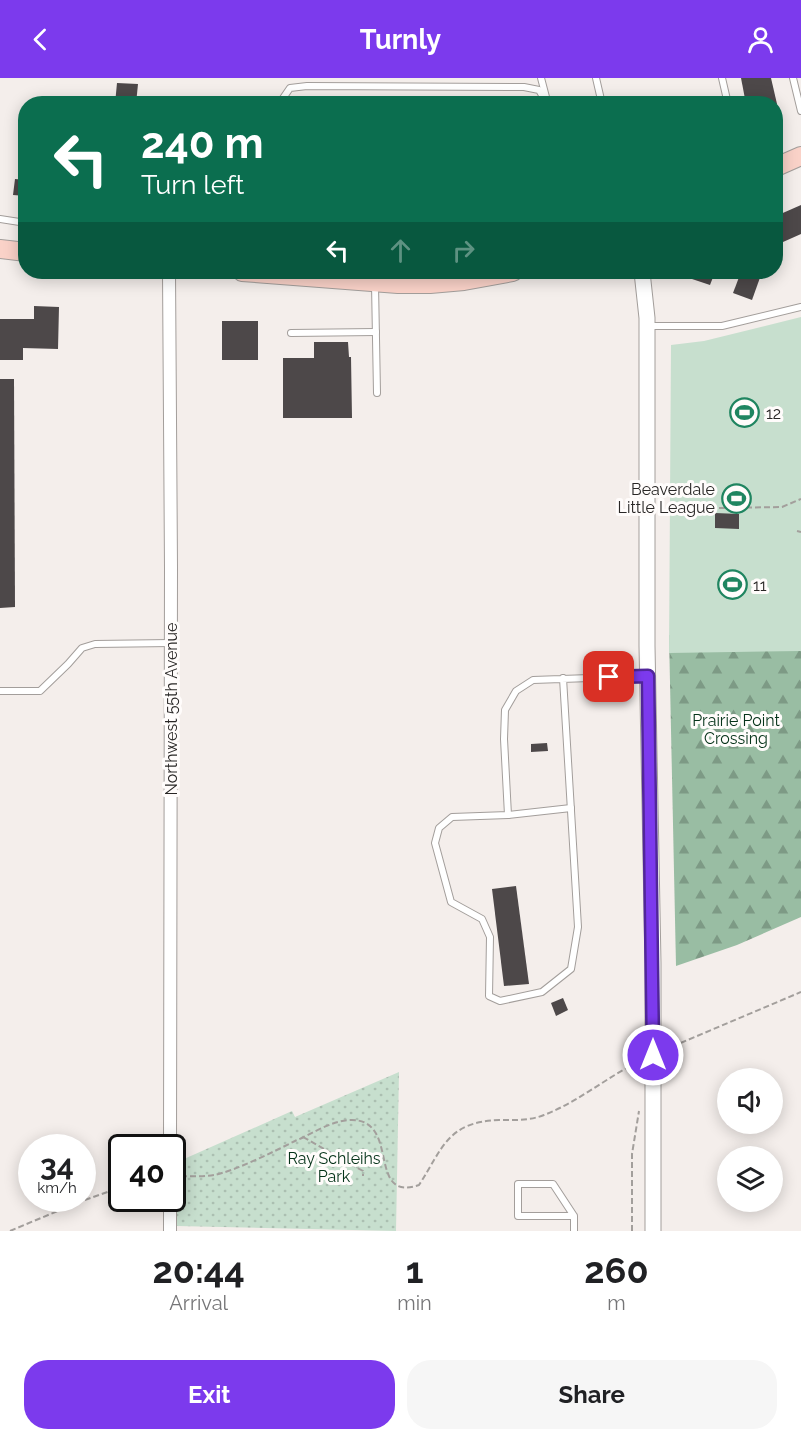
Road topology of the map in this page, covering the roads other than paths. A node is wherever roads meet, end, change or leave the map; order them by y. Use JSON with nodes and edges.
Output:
{"nodes":[{"id":1,"x":541,"y":78,"type":"edge"},
{"id":2,"x":596,"y":78,"type":"edge"},
{"id":3,"x":722,"y":78,"type":"edge"},
{"id":4,"x":793,"y":78,"type":"edge"},
{"id":5,"x":284,"y":96,"type":"edge"},
{"id":6,"x":543,"y":96,"type":"edge"},
{"id":7,"x":546,"y":96,"type":"edge"},
{"id":8,"x":600,"y":96,"type":"edge"},
{"id":9,"x":726,"y":96,"type":"edge"},
{"id":10,"x":801,"y":111,"type":"edge"},
{"id":11,"x":799,"y":161,"type":"edge"},
{"id":12,"x":783,"y":166,"type":"edge"},
{"id":13,"x":0,"y":219,"type":"edge"},
{"id":14,"x":18,"y":222,"type":"edge"},
{"id":15,"x":0,"y":249,"type":"edge"},
{"id":16,"x":18,"y":251,"type":"edge"},
{"id":17,"x":169,"y":279,"type":"edge"},
{"id":18,"x":345,"y":279,"type":"edge"},
{"id":19,"x":470,"y":279,"type":"edge"},
{"id":20,"x":643,"y":279,"type":"edge"},
{"id":21,"x":375,"y":281,"type":"junction"},
{"id":22,"x":801,"y":307,"type":"edge"},
{"id":23,"x":647,"y":326,"type":"junction"},
{"id":24,"x":376,"y":332,"type":"junction"},
{"id":25,"x":291,"y":333,"type":"dead end"},
{"id":26,"x":377,"y":393,"type":"dead end"},
{"id":27,"x":171,"y":643,"type":"junction"},
{"id":28,"x":648,"y":676,"type":"junction"},
{"id":29,"x":563,"y":678,"type":"junction"},
{"id":30,"x":0,"y":691,"type":"edge"},
{"id":31,"x":571,"y":808,"type":"junction"},
{"id":32,"x":508,"y":814,"type":"junction"},
{"id":33,"x":170,"y":1134,"type":"edge"},
{"id":34,"x":170,"y":1212,"type":"edge"},
{"id":35,"x":574,"y":1216,"type":"junction"},
{"id":36,"x":170,"y":1231,"type":"edge"},
{"id":37,"x":573,"y":1231,"type":"edge"},
{"id":38,"x":653,"y":1231,"type":"edge"}],
"edges":[{"from":1,"to":7,"type":"lane"},
{"from":2,"to":8,"type":"lane"},
{"from":3,"to":9,"type":"lane"},
{"from":4,"to":10,"type":"lane"},
{"from":5,"to":6,"type":"lane"},
{"from":11,"to":12,"type":"main road"},
{"from":13,"to":14,"type":"lane"},
{"from":15,"to":16,"type":"main road"},
{"from":17,"to":27,"type":"street","name":"Northwest 55th Avenue"},
{"from":18,"to":21,"type":"main road"},
{"from":19,"to":21,"type":"main road"},
{"from":20,"to":23,"type":"street"},
{"from":21,"to":24,"type":"lane"},
{"from":22,"to":23,"type":"lane"},
{"from":23,"to":28,"type":"street"},
{"from":24,"to":25,"type":"lane"},
{"from":24,"to":26,"type":"lane"},
{"from":27,"to":30,"type":"lane"},
{"from":27,"to":33,"type":"street","name":"Northwest 55th Avenue"},
{"from":28,"to":29,"type":"lane"},
{"from":28,"to":38,"type":"street"},
{"from":29,"to":31,"type":"lane"},
{"from":29,"to":32,"type":"lane"},
{"from":31,"to":32,"type":"lane"},
{"from":31,"to":32,"type":"lane"},
{"from":34,"to":36,"type":"street"},
{"from":35,"to":35,"type":"lane"},
{"from":35,"to":37,"type":"lane"}]}
